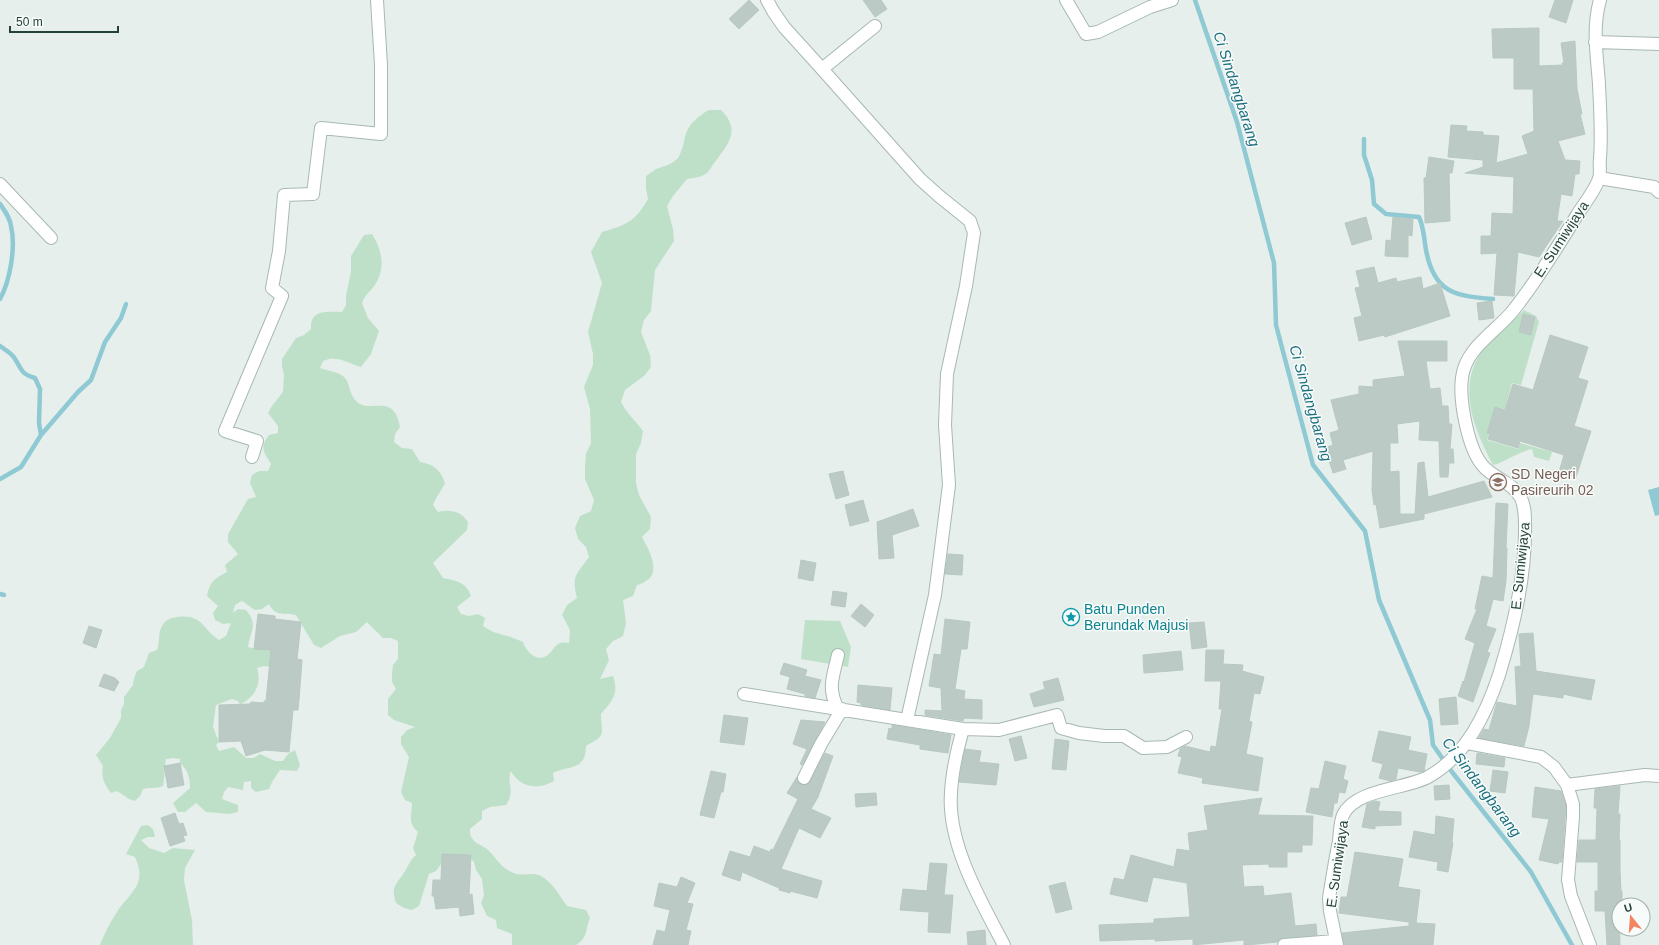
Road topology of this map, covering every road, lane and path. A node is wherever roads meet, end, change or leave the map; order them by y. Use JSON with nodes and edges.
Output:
{"nodes":[{"id":1,"x":377,"y":0,"type":"edge"},
{"id":2,"x":767,"y":0,"type":"edge"},
{"id":3,"x":1066,"y":0,"type":"edge"},
{"id":4,"x":1172,"y":0,"type":"edge"},
{"id":5,"x":1600,"y":0,"type":"edge"},
{"id":6,"x":874,"y":26,"type":"dead end"},
{"id":7,"x":1596,"y":42,"type":"junction"},
{"id":8,"x":1659,"y":44,"type":"edge"},
{"id":9,"x":822,"y":69,"type":"junction"},
{"id":10,"x":1599,"y":178,"type":"junction"},
{"id":11,"x":0,"y":184,"type":"edge"},
{"id":12,"x":1659,"y":192,"type":"edge"},
{"id":13,"x":51,"y":238,"type":"dead end"},
{"id":14,"x":252,"y":457,"type":"dead end"},
{"id":15,"x":838,"y":655,"type":"dead end"},
{"id":16,"x":744,"y":694,"type":"dead end"},
{"id":17,"x":840,"y":709,"type":"junction"},
{"id":18,"x":907,"y":720,"type":"junction"},
{"id":19,"x":963,"y":729,"type":"junction"},
{"id":20,"x":1186,"y":737,"type":"dead end"},
{"id":21,"x":1464,"y":746,"type":"junction"},
{"id":22,"x":1659,"y":776,"type":"edge"},
{"id":23,"x":804,"y":778,"type":"dead end"},
{"id":24,"x":1567,"y":784,"type":"junction"},
{"id":25,"x":1336,"y":943,"type":"edge"},
{"id":26,"x":1004,"y":945,"type":"edge"},
{"id":27,"x":1284,"y":945,"type":"edge"},
{"id":28,"x":1590,"y":945,"type":"edge"}],
"edges":[{"from":1,"to":14,"type":"street"},
{"from":2,"to":9,"type":"street"},
{"from":3,"to":4,"type":"street"},
{"from":5,"to":7,"type":"street","name":"E. Sumiwijaya"},
{"from":6,"to":9,"type":"street"},
{"from":7,"to":8,"type":"street"},
{"from":7,"to":10,"type":"street","name":"E. Sumiwijaya"},
{"from":9,"to":18,"type":"street"},
{"from":10,"to":12,"type":"street"},
{"from":10,"to":21,"type":"street","name":"E. Sumiwijaya"},
{"from":11,"to":13,"type":"street"},
{"from":15,"to":17,"type":"street"},
{"from":16,"to":17,"type":"street"},
{"from":17,"to":18,"type":"street"},
{"from":17,"to":23,"type":"street"},
{"from":18,"to":19,"type":"street"},
{"from":19,"to":20,"type":"street"},
{"from":19,"to":26,"type":"street"},
{"from":21,"to":24,"type":"street"},
{"from":21,"to":25,"type":"street","name":"E. Sumiwijaya"},
{"from":22,"to":24,"type":"street"},
{"from":24,"to":28,"type":"street"},
{"from":25,"to":27,"type":"street"}]}
